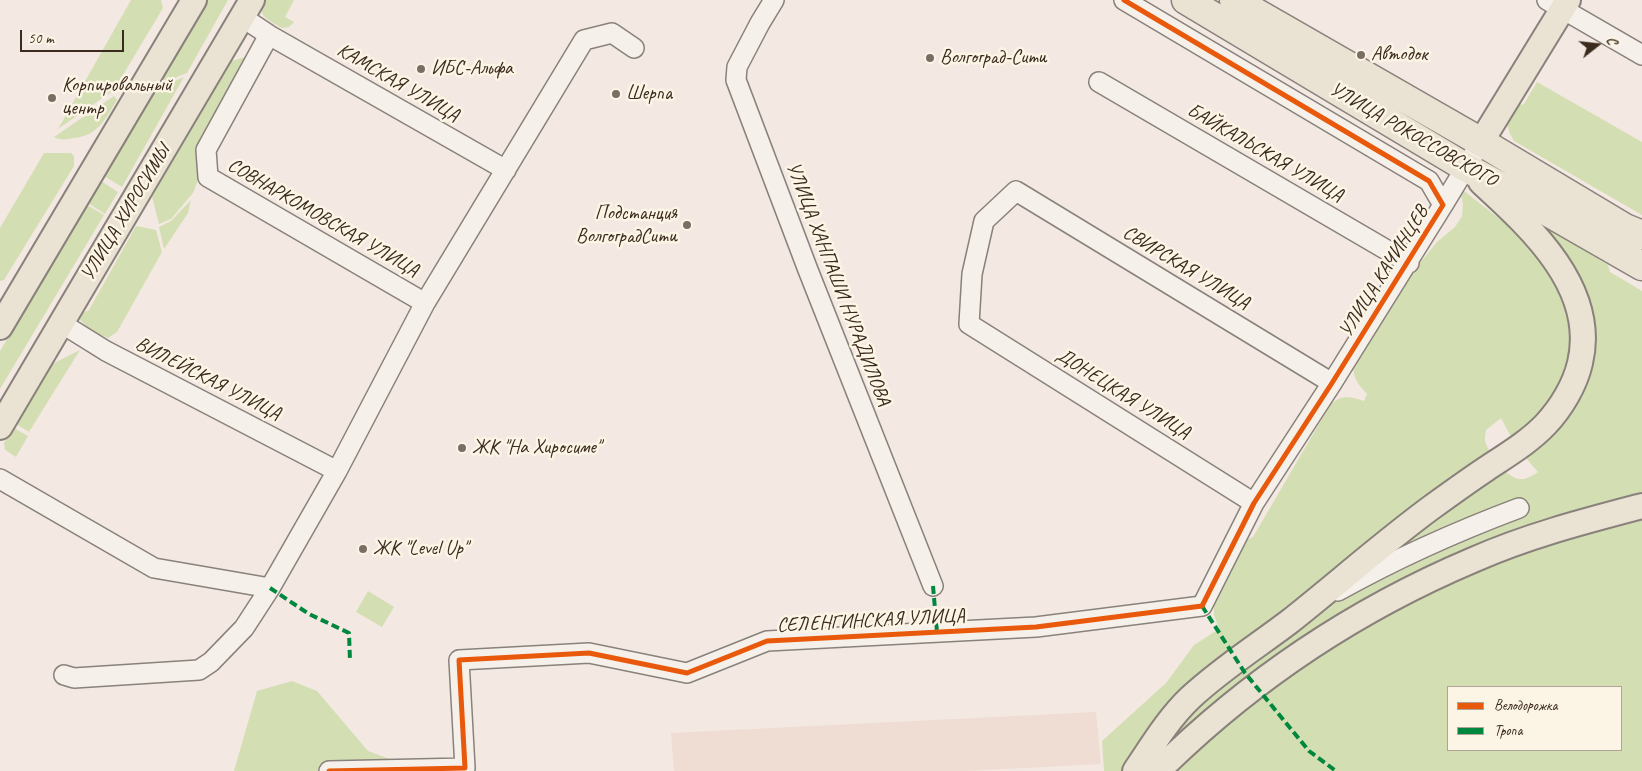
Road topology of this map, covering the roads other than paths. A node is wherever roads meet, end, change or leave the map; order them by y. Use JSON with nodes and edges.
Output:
{"nodes":[{"id":1,"x":194,"y":0,"type":"edge"},
{"id":2,"x":774,"y":0,"type":"edge"},
{"id":3,"x":1124,"y":0,"type":"edge"},
{"id":4,"x":1186,"y":0,"type":"edge"},
{"id":5,"x":1234,"y":0,"type":"edge"},
{"id":6,"x":1560,"y":3,"type":"edge"},
{"id":7,"x":247,"y":9,"type":"edge"},
{"id":8,"x":269,"y":35,"type":"junction"},
{"id":9,"x":634,"y":48,"type":"dead end"},
{"id":10,"x":1642,"y":55,"type":"edge"},
{"id":11,"x":1099,"y":82,"type":"dead end"},
{"id":12,"x":1481,"y":142,"type":"junction"},
{"id":13,"x":1465,"y":167,"type":"junction"},
{"id":14,"x":506,"y":170,"type":"junction"},
{"id":15,"x":1016,"y":192,"type":"joint"},
{"id":16,"x":1443,"y":206,"type":"junction"},
{"id":17,"x":1636,"y":234,"type":"edge"},
{"id":18,"x":1409,"y":263,"type":"junction"},
{"id":19,"x":1642,"y":266,"type":"edge"},
{"id":20,"x":425,"y":303,"type":"junction"},
{"id":21,"x":61,"y":323,"type":"junction"},
{"id":22,"x":0,"y":327,"type":"edge"},
{"id":23,"x":1332,"y":384,"type":"junction"},
{"id":24,"x":0,"y":427,"type":"edge"},
{"id":25,"x":337,"y":471,"type":"junction"},
{"id":26,"x":0,"y":479,"type":"edge"},
{"id":27,"x":1254,"y":503,"type":"junction"},
{"id":28,"x":1642,"y":506,"type":"edge"},
{"id":29,"x":1518,"y":508,"type":"dead end"},
{"id":30,"x":933,"y":586,"type":"dead end"},
{"id":31,"x":270,"y":588,"type":"junction"},
{"id":32,"x":1202,"y":606,"type":"joint"},
{"id":33,"x":1287,"y":623,"type":"junction"},
{"id":34,"x":64,"y":675,"type":"dead end"},
{"id":35,"x":328,"y":771,"type":"edge"},
{"id":36,"x":1135,"y":771,"type":"edge"},
{"id":37,"x":1158,"y":771,"type":"edge"}],
"edges":[{"from":1,"to":22,"type":"main road"},
{"from":2,"to":30,"type":"street","name":"УЛИЦА ХАНПАШИ НУРАДИЛОВА"},
{"from":3,"to":16,"type":"street","name":"УЛИЦА КАЧИНЦЕВ"},
{"from":4,"to":13,"type":"highway","name":"УЛИЦА РОКОССОВСКОГО"},
{"from":5,"to":12,"type":"highway","name":"УЛИЦА РОКОССОВСКОГО"},
{"from":6,"to":10,"type":"street"},
{"from":6,"to":12,"type":"main road"},
{"from":7,"to":8,"type":"street"},
{"from":7,"to":21,"type":"main road","name":"УЛИЦА ХИРОСИМЫ"},
{"from":8,"to":14,"type":"street","name":"КАМСКАЯ УЛИЦА"},
{"from":8,"to":20,"type":"street","name":"СОВНАРКОМОВСКАЯ УЛИЦА"},
{"from":9,"to":14,"type":"street"},
{"from":11,"to":18,"type":"street","name":"БАЙКАЛЬСКАЯ УЛИЦА"},
{"from":12,"to":13,"type":"street"},
{"from":12,"to":17,"type":"highway","name":"УЛИЦА РОКОССОВСКОГО"},
{"from":13,"to":16,"type":"street"},
{"from":13,"to":19,"type":"highway","name":"УЛИЦА РОКОССОВСКОГО"},
{"from":13,"to":33,"type":"main road"},
{"from":14,"to":20,"type":"street"},
{"from":15,"to":23,"type":"street","name":"СВИРСКАЯ УЛИЦА"},
{"from":15,"to":27,"type":"street","name":"ДОНЕЦКАЯ УЛИЦА"},
{"from":16,"to":18,"type":"street","name":"УЛИЦА КАЧИНЦЕВ"},
{"from":18,"to":23,"type":"street","name":"УЛИЦА КАЧИНЦЕВ"},
{"from":20,"to":25,"type":"street"},
{"from":21,"to":24,"type":"main road","name":"УЛИЦА ХИРОСИМЫ"},
{"from":21,"to":25,"type":"street","name":"ВИЛЕЙСКАЯ УЛИЦА"},
{"from":23,"to":27,"type":"street","name":"УЛИЦА КАЧИНЦЕВ"},
{"from":25,"to":31,"type":"street"},
{"from":26,"to":31,"type":"street"},
{"from":27,"to":32,"type":"street","name":"УЛИЦА КАЧИНЦЕВ"},
{"from":28,"to":37,"type":"main road"},
{"from":29,"to":33,"type":"street"},
{"from":31,"to":34,"type":"street"},
{"from":32,"to":35,"type":"street","name":"СЕЛЕНГИНСКАЯ УЛИЦА"},
{"from":33,"to":36,"type":"main road"}]}
